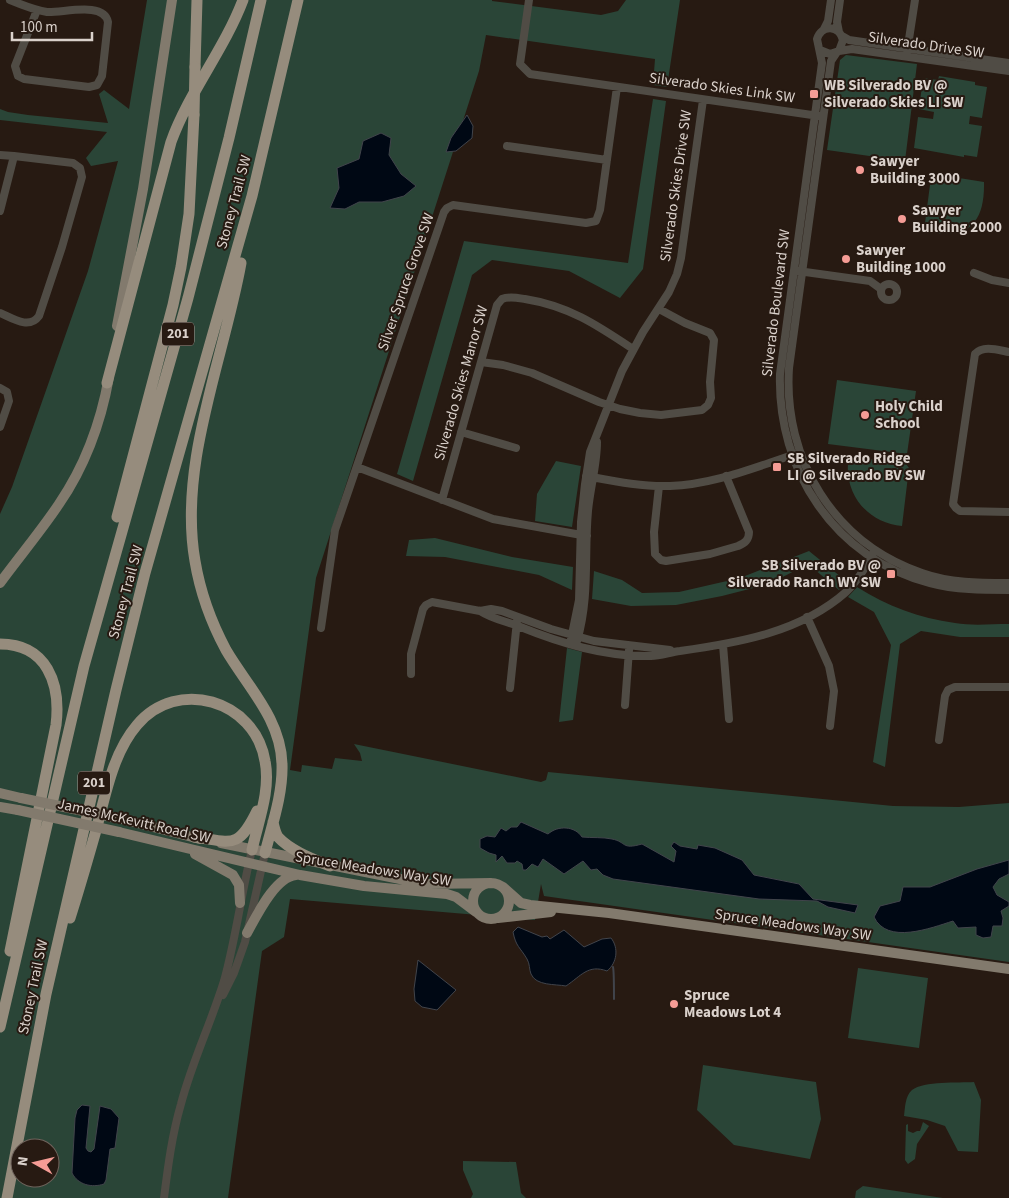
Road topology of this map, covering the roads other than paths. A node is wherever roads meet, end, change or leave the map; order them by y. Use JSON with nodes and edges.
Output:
{"nodes":[{"id":1,"x":10,"y":0,"type":"edge"},
{"id":2,"x":172,"y":0,"type":"edge"},
{"id":3,"x":197,"y":0,"type":"edge"},
{"id":4,"x":243,"y":0,"type":"edge"},
{"id":5,"x":261,"y":0,"type":"edge"},
{"id":6,"x":298,"y":0,"type":"edge"},
{"id":7,"x":530,"y":0,"type":"edge"},
{"id":8,"x":831,"y":0,"type":"edge"},
{"id":9,"x":840,"y":0,"type":"edge"},
{"id":10,"x":914,"y":0,"type":"edge"},
{"id":11,"x":37,"y":10,"type":"junction"},
{"id":12,"x":824,"y":29,"type":"junction"},
{"id":13,"x":840,"y":34,"type":"junction"},
{"id":14,"x":820,"y":50,"type":"junction"},
{"id":15,"x":838,"y":52,"type":"junction"},
{"id":16,"x":907,"y":52,"type":"junction"},
{"id":17,"x":1009,"y":63,"type":"edge"},
{"id":18,"x":1009,"y":71,"type":"edge"},
{"id":19,"x":617,"y":87,"type":"junction"},
{"id":20,"x":703,"y":100,"type":"junction"},
{"id":21,"x":819,"y":116,"type":"junction"},
{"id":22,"x":507,"y":146,"type":"dead end"},
{"id":23,"x":0,"y":155,"type":"edge"},
{"id":24,"x":14,"y":156,"type":"junction"},
{"id":25,"x":607,"y":160,"type":"junction"},
{"id":26,"x":252,"y":196,"type":"junction"},
{"id":27,"x":0,"y":211,"type":"edge"},
{"id":28,"x":798,"y":271,"type":"junction"},
{"id":29,"x":974,"y":272,"type":"dead end"},
{"id":30,"x":1009,"y":283,"type":"edge"},
{"id":31,"x":881,"y":289,"type":"dead end"},
{"id":32,"x":659,"y":309,"type":"junction"},
{"id":33,"x":0,"y":313,"type":"edge"},
{"id":34,"x":633,"y":349,"type":"junction"},
{"id":35,"x":1009,"y":352,"type":"edge"},
{"id":36,"x":481,"y":362,"type":"junction"},
{"id":37,"x":108,"y":383,"type":"junction"},
{"id":38,"x":0,"y":388,"type":"edge"},
{"id":39,"x":608,"y":406,"type":"junction"},
{"id":40,"x":0,"y":428,"type":"edge"},
{"id":41,"x":461,"y":432,"type":"junction"},
{"id":42,"x":516,"y":448,"type":"dead end"},
{"id":43,"x":795,"y":454,"type":"junction"},
{"id":44,"x":357,"y":467,"type":"junction"},
{"id":45,"x":726,"y":476,"type":"junction"},
{"id":46,"x":589,"y":477,"type":"junction"},
{"id":47,"x":659,"y":486,"type":"junction"},
{"id":48,"x":442,"y":500,"type":"junction"},
{"id":49,"x":1009,"y":512,"type":"edge"},
{"id":50,"x":583,"y":535,"type":"junction"},
{"id":51,"x":874,"y":553,"type":"junction"},
{"id":52,"x":1009,"y":583,"type":"edge"},
{"id":53,"x":0,"y":584,"type":"edge"},
{"id":54,"x":1009,"y":590,"type":"edge"},
{"id":55,"x":480,"y":611,"type":"junction"},
{"id":56,"x":518,"y":616,"type":"junction"},
{"id":57,"x":807,"y":617,"type":"junction"},
{"id":58,"x":517,"y":625,"type":"junction"},
{"id":59,"x":321,"y":628,"type":"dead end"},
{"id":60,"x":575,"y":636,"type":"junction"},
{"id":61,"x":0,"y":644,"type":"edge"},
{"id":62,"x":573,"y":645,"type":"junction"},
{"id":63,"x":723,"y":645,"type":"junction"},
{"id":64,"x":630,"y":646,"type":"junction"},
{"id":65,"x":679,"y":651,"type":"junction"},
{"id":66,"x":629,"y":654,"type":"junction"},
{"id":67,"x":84,"y":666,"type":"junction"},
{"id":68,"x":411,"y":674,"type":"dead end"},
{"id":69,"x":1009,"y":687,"type":"edge"},
{"id":70,"x":510,"y":688,"type":"dead end"},
{"id":71,"x":625,"y":705,"type":"dead end"},
{"id":72,"x":729,"y":719,"type":"dead end"},
{"id":73,"x":830,"y":726,"type":"dead end"},
{"id":74,"x":939,"y":740,"type":"dead end"},
{"id":75,"x":0,"y":793,"type":"edge"},
{"id":76,"x":264,"y":796,"type":"junction"},
{"id":77,"x":0,"y":806,"type":"edge"},
{"id":78,"x":272,"y":821,"type":"junction"},
{"id":79,"x":194,"y":837,"type":"junction"},
{"id":80,"x":179,"y":847,"type":"junction"},
{"id":81,"x":252,"y":850,"type":"junction"},
{"id":82,"x":264,"y":853,"type":"junction"},
{"id":83,"x":249,"y":862,"type":"junction"},
{"id":84,"x":262,"y":865,"type":"junction"},
{"id":85,"x":330,"y":866,"type":"junction"},
{"id":86,"x":300,"y":875,"type":"junction"},
{"id":87,"x":491,"y":883,"type":"junction"},
{"id":88,"x":503,"y":887,"type":"junction"},
{"id":89,"x":240,"y":903,"type":"junction"},
{"id":90,"x":574,"y":910,"type":"junction"},
{"id":91,"x":477,"y":911,"type":"junction"},
{"id":92,"x":494,"y":918,"type":"junction"},
{"id":93,"x":247,"y":933,"type":"junction"},
{"id":94,"x":1009,"y":970,"type":"edge"},
{"id":95,"x":46,"y":994,"type":"junction"},
{"id":96,"x":0,"y":1011,"type":"edge"},
{"id":97,"x":213,"y":1014,"type":"junction"},
{"id":98,"x":0,"y":1027,"type":"edge"},
{"id":99,"x":7,"y":1198,"type":"edge"},
{"id":100,"x":164,"y":1198,"type":"edge"}],
"edges":[{"from":1,"to":11,"type":"street"},
{"from":2,"to":37,"type":"main road"},
{"from":3,"to":67,"type":"highway","bridge":true},
{"from":4,"to":37,"type":"highway"},
{"from":5,"to":67,"type":"highway","name":"Stoney Trail SW","number":"201"},
{"from":6,"to":26,"type":"highway","name":"Stoney Trail SW","number":"201"},
{"from":7,"to":19,"type":"street","name":"Silverado Skies Link SW"},
{"from":8,"to":12,"type":"street"},
{"from":9,"to":13,"type":"street"},
{"from":10,"to":16,"type":"street"},
{"from":11,"to":11,"type":"street"},
{"from":12,"to":13,"type":"street"},
{"from":12,"to":14,"type":"street"},
{"from":13,"to":15,"type":"street"},
{"from":13,"to":16,"type":"street","name":"Silverado Drive SW"},
{"from":14,"to":15,"type":"street"},
{"from":14,"to":21,"type":"street","name":"Silverado Boulevard SW"},
{"from":15,"to":16,"type":"street","name":"Silverado Drive SW"},
{"from":15,"to":21,"type":"street","name":"Silverado Boulevard SW"},
{"from":16,"to":17,"type":"street","name":"Silverado Drive SW"},
{"from":16,"to":18,"type":"street","name":"Silverado Drive SW"},
{"from":19,"to":20,"type":"street","name":"Silverado Skies Link SW"},
{"from":19,"to":25,"type":"street","name":"Silver Spruce Grove SW"},
{"from":20,"to":21,"type":"street","name":"Silverado Skies Link SW"},
{"from":20,"to":32,"type":"street","name":"Silverado Skies Drive SW"},
{"from":21,"to":28,"type":"street","name":"Silverado Boulevard SW"},
{"from":22,"to":25,"type":"street"},
{"from":23,"to":24,"type":"street"},
{"from":24,"to":27,"type":"street"},
{"from":24,"to":33,"type":"street"},
{"from":25,"to":44,"type":"street","name":"Silver Spruce Grove SW"},
{"from":26,"to":78,"type":"highway"},
{"from":26,"to":95,"type":"highway","name":"Stoney Trail SW","number":"201"},
{"from":28,"to":31,"type":"street"},
{"from":28,"to":43,"type":"street","name":"Silverado Boulevard SW"},
{"from":29,"to":30,"type":"street"},
{"from":32,"to":34,"type":"street","name":"Silverado Skies Drive SW"},
{"from":32,"to":39,"type":"street"},
{"from":34,"to":36,"type":"street","name":"Silverado Skies Manor SW"},
{"from":34,"to":39,"type":"street","name":"Silverado Skies Drive SW"},
{"from":35,"to":49,"type":"street"},
{"from":36,"to":39,"type":"street"},
{"from":36,"to":41,"type":"street","name":"Silverado Skies Manor SW"},
{"from":37,"to":53,"type":"main road"},
{"from":38,"to":40,"type":"street"},
{"from":39,"to":46,"type":"street","name":"Silverado Skies Drive SW"},
{"from":41,"to":42,"type":"street"},
{"from":41,"to":48,"type":"street","name":"Silverado Skies Manor SW"},
{"from":43,"to":45,"type":"street"},
{"from":43,"to":51,"type":"street","name":"Silverado Boulevard SW"},
{"from":44,"to":48,"type":"street"},
{"from":44,"to":59,"type":"street"},
{"from":45,"to":47,"type":"street"},
{"from":45,"to":47,"type":"street"},
{"from":46,"to":47,"type":"street"},
{"from":46,"to":50,"type":"street","name":"Silverado Skies Drive SW"},
{"from":48,"to":50,"type":"street"},
{"from":50,"to":60,"type":"street","name":"Silverado Skies Drive SW"},
{"from":51,"to":52,"type":"street","name":"Silverado Boulevard SW"},
{"from":51,"to":54,"type":"street","name":"Silverado Boulevard SW"},
{"from":51,"to":57,"type":"street"},
{"from":55,"to":56,"type":"street"},
{"from":55,"to":58,"type":"street"},
{"from":55,"to":68,"type":"street"},
{"from":56,"to":58,"type":"street"},
{"from":56,"to":60,"type":"street"},
{"from":57,"to":63,"type":"street"},
{"from":57,"to":73,"type":"street"},
{"from":58,"to":62,"type":"street"},
{"from":58,"to":70,"type":"street"},
{"from":60,"to":62,"type":"street","name":"Silverado Skies Drive SW"},
{"from":60,"to":64,"type":"street"},
{"from":61,"to":96,"type":"highway"},
{"from":62,"to":66,"type":"street"},
{"from":63,"to":65,"type":"street"},
{"from":63,"to":72,"type":"street"},
{"from":64,"to":65,"type":"street"},
{"from":64,"to":66,"type":"street"},
{"from":65,"to":66,"type":"street"},
{"from":66,"to":71,"type":"street"},
{"from":67,"to":98,"type":"highway","name":"Stoney Trail SW","number":"201"},
{"from":69,"to":74,"type":"street"},
{"from":75,"to":79,"type":"main road","name":"James McKevitt Road SW","bridge":true},
{"from":76,"to":79,"type":"highway"},
{"from":76,"to":81,"type":"highway"},
{"from":76,"to":95,"type":"highway"},
{"from":77,"to":80,"type":"main road","name":"James McKevitt Road SW","bridge":true},
{"from":78,"to":82,"type":"highway"},
{"from":78,"to":85,"type":"highway"},
{"from":79,"to":81,"type":"main road","name":"James McKevitt Road SW"},
{"from":80,"to":83,"type":"main road","name":"James McKevitt Road SW"},
{"from":80,"to":89,"type":"main road"},
{"from":81,"to":82,"type":"main road","name":"James McKevitt Road SW"},
{"from":81,"to":83,"type":"street"},
{"from":82,"to":84,"type":"street"},
{"from":82,"to":85,"type":"main road","name":"Spruce Meadows Way SW"},
{"from":83,"to":84,"type":"main road","name":"James McKevitt Road SW"},
{"from":83,"to":89,"type":"street"},
{"from":84,"to":86,"type":"main road","name":"Spruce Meadows Way SW"},
{"from":84,"to":93,"type":"street"},
{"from":85,"to":87,"type":"main road","name":"Spruce Meadows Way SW"},
{"from":86,"to":91,"type":"main road","name":"Spruce Meadows Way SW"},
{"from":86,"to":93,"type":"main road"},
{"from":87,"to":88,"type":"main road"},
{"from":87,"to":91,"type":"main road"},
{"from":88,"to":90,"type":"main road","name":"Spruce Meadows Way SW"},
{"from":88,"to":92,"type":"main road"},
{"from":89,"to":97,"type":"street"},
{"from":90,"to":92,"type":"main road","name":"Spruce Meadows Way SW"},
{"from":90,"to":94,"type":"main road","name":"Spruce Meadows Way SW"},
{"from":91,"to":92,"type":"main road"},
{"from":93,"to":97,"type":"street"},
{"from":95,"to":99,"type":"highway","name":"Stoney Trail SW","number":"201"},
{"from":97,"to":100,"type":"street"}]}
